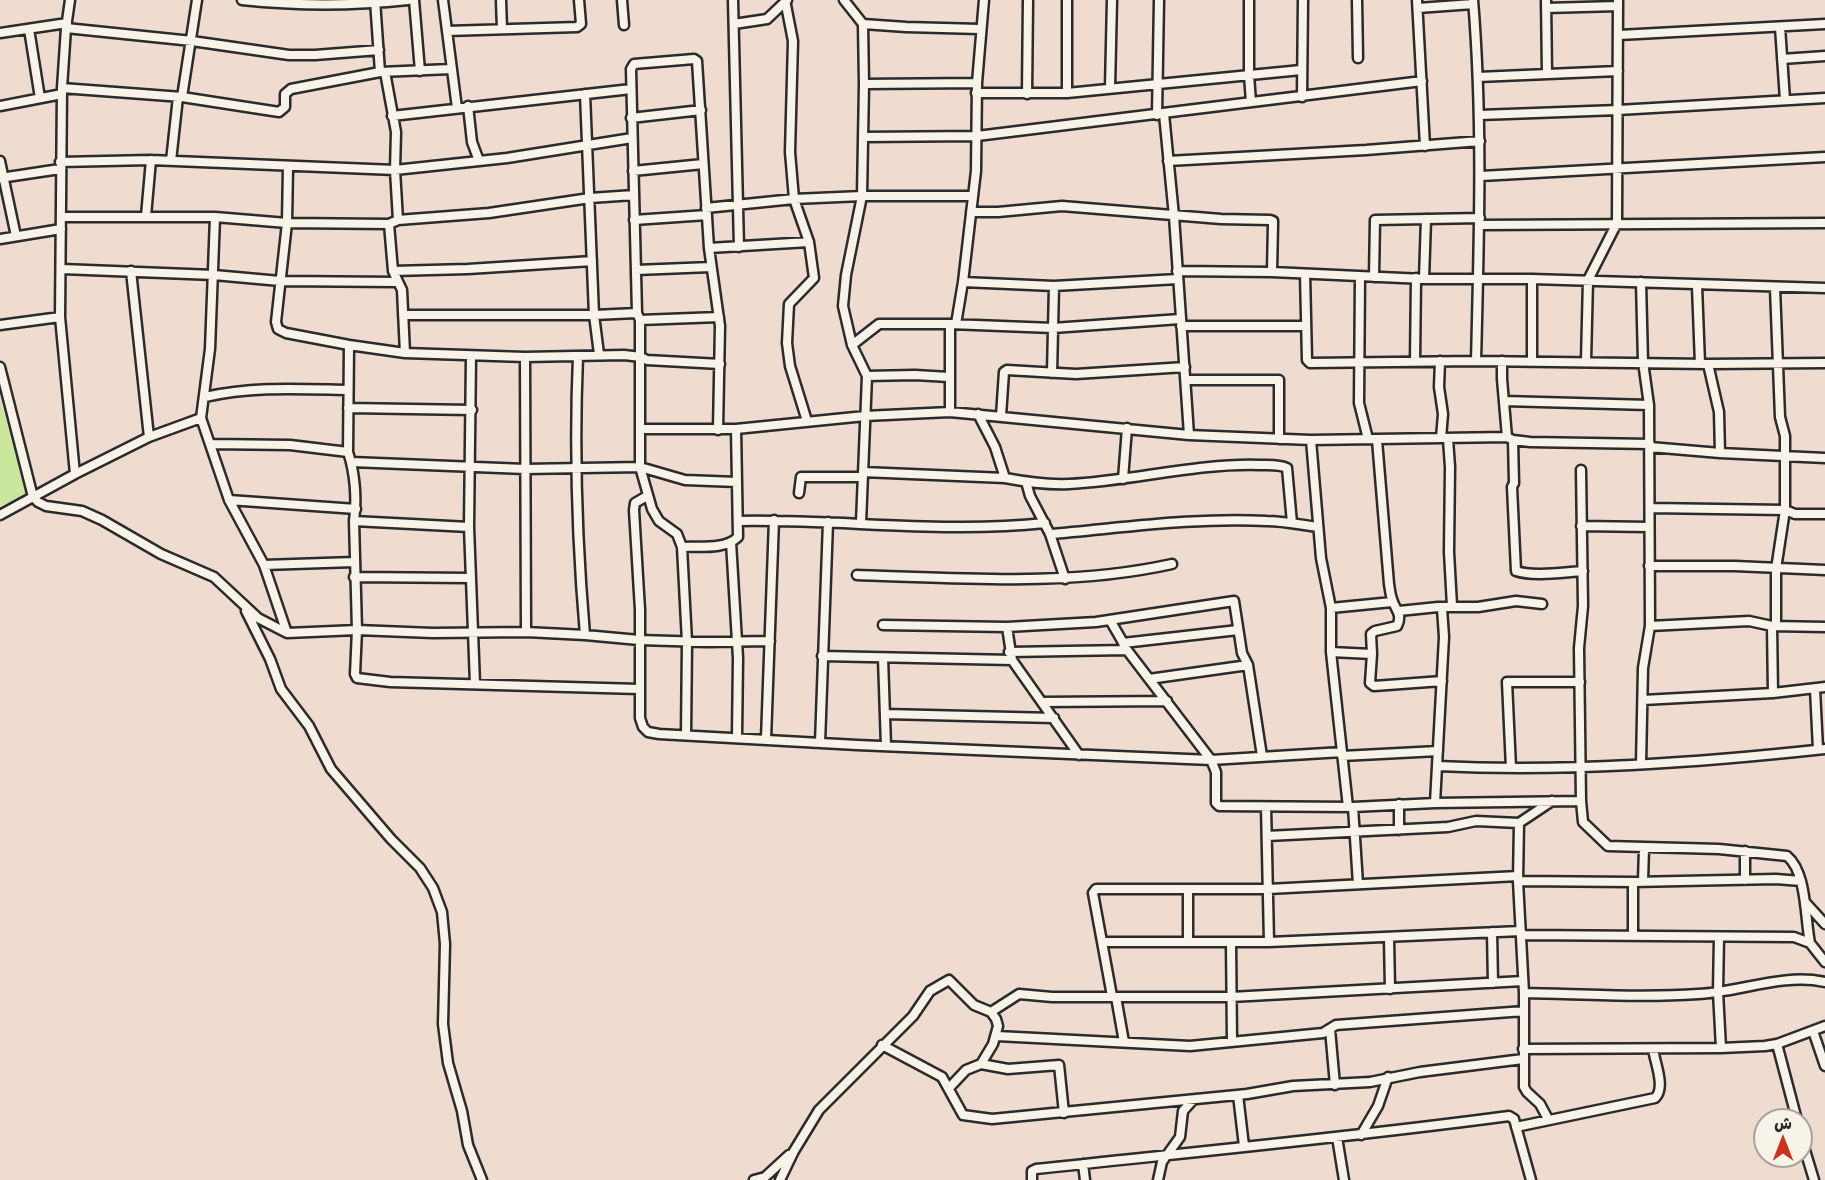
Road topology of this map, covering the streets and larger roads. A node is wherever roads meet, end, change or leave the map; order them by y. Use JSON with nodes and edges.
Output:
{"nodes":[{"id":1,"x":70,"y":0,"type":"edge"},
{"id":2,"x":197,"y":0,"type":"edge"},
{"id":3,"x":242,"y":0,"type":"edge"},
{"id":4,"x":408,"y":0,"type":"edge"},
{"id":5,"x":414,"y":0,"type":"edge"},
{"id":6,"x":443,"y":0,"type":"edge"},
{"id":7,"x":501,"y":0,"type":"edge"},
{"id":8,"x":579,"y":0,"type":"edge"},
{"id":9,"x":622,"y":0,"type":"edge"},
{"id":10,"x":733,"y":0,"type":"edge"},
{"id":11,"x":844,"y":0,"type":"edge"},
{"id":12,"x":984,"y":0,"type":"edge"},
{"id":13,"x":1028,"y":0,"type":"edge"},
{"id":14,"x":1067,"y":0,"type":"edge"},
{"id":15,"x":1112,"y":0,"type":"edge"},
{"id":16,"x":1159,"y":0,"type":"edge"},
{"id":17,"x":1249,"y":0,"type":"edge"},
{"id":18,"x":1303,"y":0,"type":"edge"},
{"id":19,"x":1357,"y":0,"type":"edge"},
{"id":20,"x":786,"y":1,"type":"edge"},
{"id":21,"x":375,"y":2,"type":"edge"},
{"id":22,"x":1473,"y":2,"type":"edge"},
{"id":23,"x":1618,"y":3,"type":"edge"},
{"id":24,"x":1418,"y":4,"type":"edge"},
{"id":25,"x":1546,"y":4,"type":"edge"},
{"id":26,"x":734,"y":24,"type":"junction"},
{"id":27,"x":863,"y":24,"type":"junction"},
{"id":28,"x":1825,"y":24,"type":"edge"},
{"id":29,"x":66,"y":25,"type":"junction"},
{"id":30,"x":624,"y":25,"type":"dead end"},
{"id":31,"x":1780,"y":27,"type":"junction"},
{"id":32,"x":29,"y":28,"type":"junction"},
{"id":33,"x":501,"y":29,"type":"junction"},
{"id":34,"x":980,"y":29,"type":"junction"},
{"id":35,"x":447,"y":31,"type":"junction"},
{"id":36,"x":0,"y":33,"type":"edge"},
{"id":37,"x":1619,"y":35,"type":"junction"},
{"id":38,"x":192,"y":41,"type":"junction"},
{"id":39,"x":379,"y":50,"type":"junction"},
{"id":40,"x":1825,"y":56,"type":"edge"},
{"id":41,"x":1358,"y":58,"type":"dead end"},
{"id":42,"x":1782,"y":59,"type":"junction"},
{"id":43,"x":451,"y":69,"type":"junction"},
{"id":44,"x":1301,"y":70,"type":"junction"},
{"id":45,"x":420,"y":71,"type":"junction"},
{"id":46,"x":1618,"y":71,"type":"junction"},
{"id":47,"x":382,"y":72,"type":"junction"},
{"id":48,"x":1547,"y":73,"type":"junction"},
{"id":49,"x":1249,"y":75,"type":"junction"},
{"id":50,"x":1478,"y":77,"type":"junction"},
{"id":51,"x":1422,"y":81,"type":"junction"},
{"id":52,"x":976,"y":83,"type":"junction"},
{"id":53,"x":1157,"y":83,"type":"junction"},
{"id":54,"x":864,"y":84,"type":"junction"},
{"id":55,"x":1110,"y":88,"type":"junction"},
{"id":56,"x":631,"y":89,"type":"junction"},
{"id":57,"x":62,"y":91,"type":"junction"},
{"id":58,"x":976,"y":93,"type":"junction"},
{"id":59,"x":1066,"y":93,"type":"junction"},
{"id":60,"x":585,"y":94,"type":"junction"},
{"id":61,"x":1027,"y":94,"type":"junction"},
{"id":62,"x":180,"y":97,"type":"junction"},
{"id":63,"x":1302,"y":97,"type":"junction"},
{"id":64,"x":40,"y":98,"type":"junction"},
{"id":65,"x":1825,"y":98,"type":"edge"},
{"id":66,"x":1785,"y":100,"type":"junction"},
{"id":67,"x":1251,"y":102,"type":"junction"},
{"id":68,"x":0,"y":106,"type":"edge"},
{"id":69,"x":468,"y":106,"type":"junction"},
{"id":70,"x":456,"y":108,"type":"junction"},
{"id":71,"x":701,"y":110,"type":"junction"},
{"id":72,"x":1618,"y":110,"type":"junction"},
{"id":73,"x":1161,"y":115,"type":"junction"},
{"id":74,"x":1480,"y":115,"type":"junction"},
{"id":75,"x":392,"y":116,"type":"junction"},
{"id":76,"x":631,"y":118,"type":"junction"},
{"id":77,"x":977,"y":136,"type":"junction"},
{"id":78,"x":863,"y":137,"type":"junction"},
{"id":79,"x":632,"y":138,"type":"junction"},
{"id":80,"x":1480,"y":141,"type":"junction"},
{"id":81,"x":588,"y":144,"type":"junction"},
{"id":82,"x":1425,"y":146,"type":"junction"},
{"id":83,"x":1825,"y":157,"type":"edge"},
{"id":84,"x":151,"y":160,"type":"junction"},
{"id":85,"x":0,"y":161,"type":"edge"},
{"id":86,"x":171,"y":161,"type":"junction"},
{"id":87,"x":478,"y":161,"type":"junction"},
{"id":88,"x":1168,"y":161,"type":"junction"},
{"id":89,"x":703,"y":164,"type":"junction"},
{"id":90,"x":60,"y":165,"type":"junction"},
{"id":91,"x":288,"y":167,"type":"junction"},
{"id":92,"x":1616,"y":169,"type":"junction"},
{"id":93,"x":395,"y":170,"type":"junction"},
{"id":94,"x":633,"y":171,"type":"junction"},
{"id":95,"x":1480,"y":176,"type":"junction"},
{"id":96,"x":2,"y":178,"type":"edge"},
{"id":97,"x":634,"y":195,"type":"junction"},
{"id":98,"x":862,"y":196,"type":"junction"},
{"id":99,"x":973,"y":196,"type":"junction"},
{"id":100,"x":590,"y":198,"type":"junction"},
{"id":101,"x":794,"y":199,"type":"junction"},
{"id":102,"x":737,"y":206,"type":"junction"},
{"id":103,"x":706,"y":211,"type":"junction"},
{"id":104,"x":971,"y":212,"type":"junction"},
{"id":105,"x":146,"y":216,"type":"junction"},
{"id":106,"x":1174,"y":216,"type":"junction"},
{"id":107,"x":61,"y":217,"type":"junction"},
{"id":108,"x":215,"y":217,"type":"junction"},
{"id":109,"x":1426,"y":219,"type":"junction"},
{"id":110,"x":634,"y":220,"type":"junction"},
{"id":111,"x":1480,"y":221,"type":"junction"},
{"id":112,"x":393,"y":222,"type":"junction"},
{"id":113,"x":287,"y":223,"type":"junction"},
{"id":114,"x":1617,"y":223,"type":"junction"},
{"id":115,"x":1825,"y":223,"type":"edge"},
{"id":116,"x":61,"y":229,"type":"junction"},
{"id":117,"x":16,"y":237,"type":"junction"},
{"id":118,"x":0,"y":239,"type":"edge"},
{"id":119,"x":809,"y":242,"type":"junction"},
{"id":120,"x":739,"y":247,"type":"junction"},
{"id":121,"x":709,"y":248,"type":"junction"},
{"id":122,"x":592,"y":261,"type":"junction"},
{"id":123,"x":711,"y":267,"type":"junction"},
{"id":124,"x":62,"y":269,"type":"junction"},
{"id":125,"x":636,"y":270,"type":"junction"},
{"id":126,"x":131,"y":271,"type":"junction"},
{"id":127,"x":393,"y":271,"type":"junction"},
{"id":128,"x":1272,"y":272,"type":"junction"},
{"id":129,"x":1305,"y":274,"type":"junction"},
{"id":130,"x":214,"y":275,"type":"junction"},
{"id":131,"x":1177,"y":275,"type":"junction"},
{"id":132,"x":1360,"y":277,"type":"junction"},
{"id":133,"x":1374,"y":277,"type":"junction"},
{"id":134,"x":1420,"y":278,"type":"junction"},
{"id":135,"x":1478,"y":279,"type":"junction"},
{"id":136,"x":1532,"y":279,"type":"junction"},
{"id":137,"x":1588,"y":280,"type":"junction"},
{"id":138,"x":280,"y":281,"type":"junction"},
{"id":139,"x":398,"y":282,"type":"junction"},
{"id":140,"x":963,"y":282,"type":"junction"},
{"id":141,"x":1641,"y":282,"type":"junction"},
{"id":142,"x":1054,"y":286,"type":"junction"},
{"id":143,"x":1697,"y":286,"type":"junction"},
{"id":144,"x":1774,"y":288,"type":"junction"},
{"id":145,"x":1825,"y":288,"type":"edge"},
{"id":146,"x":403,"y":315,"type":"junction"},
{"id":147,"x":594,"y":315,"type":"junction"},
{"id":148,"x":639,"y":316,"type":"junction"},
{"id":149,"x":60,"y":317,"type":"junction"},
{"id":150,"x":719,"y":317,"type":"junction"},
{"id":151,"x":1181,"y":323,"type":"junction"},
{"id":152,"x":953,"y":324,"type":"junction"},
{"id":153,"x":0,"y":325,"type":"edge"},
{"id":154,"x":1306,"y":326,"type":"junction"},
{"id":155,"x":1053,"y":328,"type":"junction"},
{"id":156,"x":349,"y":345,"type":"junction"},
{"id":157,"x":852,"y":345,"type":"junction"},
{"id":158,"x":405,"y":353,"type":"junction"},
{"id":159,"x":599,"y":354,"type":"junction"},
{"id":160,"x":471,"y":356,"type":"junction"},
{"id":161,"x":578,"y":356,"type":"junction"},
{"id":162,"x":525,"y":357,"type":"junction"},
{"id":163,"x":641,"y":357,"type":"junction"},
{"id":164,"x":1415,"y":361,"type":"junction"},
{"id":165,"x":1440,"y":361,"type":"junction"},
{"id":166,"x":1476,"y":361,"type":"junction"},
{"id":167,"x":1502,"y":361,"type":"junction"},
{"id":168,"x":1532,"y":361,"type":"junction"},
{"id":169,"x":1359,"y":362,"type":"junction"},
{"id":170,"x":1586,"y":362,"type":"junction"},
{"id":171,"x":1643,"y":362,"type":"junction"},
{"id":172,"x":1779,"y":363,"type":"junction"},
{"id":173,"x":1825,"y":363,"type":"edge"},
{"id":174,"x":720,"y":364,"type":"junction"},
{"id":175,"x":1704,"y":364,"type":"junction"},
{"id":176,"x":1185,"y":367,"type":"junction"},
{"id":177,"x":0,"y":368,"type":"edge"},
{"id":178,"x":1052,"y":373,"type":"junction"},
{"id":179,"x":867,"y":376,"type":"junction"},
{"id":180,"x":949,"y":377,"type":"junction"},
{"id":181,"x":1186,"y":380,"type":"junction"},
{"id":182,"x":348,"y":390,"type":"junction"},
{"id":183,"x":205,"y":397,"type":"junction"},
{"id":184,"x":1504,"y":401,"type":"junction"},
{"id":185,"x":1650,"y":405,"type":"junction"},
{"id":186,"x":348,"y":408,"type":"junction"},
{"id":187,"x":472,"y":410,"type":"junction"},
{"id":188,"x":950,"y":412,"type":"junction"},
{"id":189,"x":978,"y":414,"type":"junction"},
{"id":190,"x":865,"y":416,"type":"junction"},
{"id":191,"x":1001,"y":416,"type":"junction"},
{"id":192,"x":201,"y":418,"type":"junction"},
{"id":193,"x":807,"y":421,"type":"junction"},
{"id":194,"x":1127,"y":428,"type":"junction"},
{"id":195,"x":640,"y":429,"type":"junction"},
{"id":196,"x":736,"y":429,"type":"junction"},
{"id":197,"x":718,"y":430,"type":"junction"},
{"id":198,"x":1189,"y":435,"type":"junction"},
{"id":199,"x":149,"y":437,"type":"junction"},
{"id":200,"x":1444,"y":438,"type":"junction"},
{"id":201,"x":1279,"y":439,"type":"junction"},
{"id":202,"x":1510,"y":439,"type":"junction"},
{"id":203,"x":1311,"y":440,"type":"junction"},
{"id":204,"x":1373,"y":440,"type":"junction"},
{"id":205,"x":210,"y":444,"type":"junction"},
{"id":206,"x":1650,"y":445,"type":"junction"},
{"id":207,"x":348,"y":452,"type":"junction"},
{"id":208,"x":1720,"y":453,"type":"junction"},
{"id":209,"x":1785,"y":455,"type":"junction"},
{"id":210,"x":1825,"y":458,"type":"edge"},
{"id":211,"x":352,"y":462,"type":"junction"},
{"id":212,"x":576,"y":467,"type":"junction"},
{"id":213,"x":640,"y":467,"type":"junction"},
{"id":214,"x":471,"y":468,"type":"junction"},
{"id":215,"x":525,"y":469,"type":"junction"},
{"id":216,"x":1581,"y":470,"type":"dead end"},
{"id":217,"x":75,"y":474,"type":"junction"},
{"id":218,"x":863,"y":474,"type":"junction"},
{"id":219,"x":1005,"y":478,"type":"junction"},
{"id":220,"x":1124,"y":479,"type":"junction"},
{"id":221,"x":737,"y":482,"type":"junction"},
{"id":222,"x":1026,"y":482,"type":"junction"},
{"id":223,"x":799,"y":494,"type":"dead end"},
{"id":224,"x":647,"y":496,"type":"junction"},
{"id":225,"x":33,"y":497,"type":"junction"},
{"id":226,"x":229,"y":500,"type":"junction"},
{"id":227,"x":1650,"y":508,"type":"junction"},
{"id":228,"x":356,"y":509,"type":"junction"},
{"id":229,"x":1785,"y":510,"type":"junction"},
{"id":230,"x":1825,"y":514,"type":"edge"},
{"id":231,"x":0,"y":516,"type":"edge"},
{"id":232,"x":774,"y":520,"type":"junction"},
{"id":233,"x":354,"y":521,"type":"junction"},
{"id":234,"x":739,"y":521,"type":"junction"},
{"id":235,"x":828,"y":522,"type":"junction"},
{"id":236,"x":861,"y":523,"type":"junction"},
{"id":237,"x":1292,"y":523,"type":"junction"},
{"id":238,"x":1044,"y":524,"type":"junction"},
{"id":239,"x":1581,"y":526,"type":"junction"},
{"id":240,"x":469,"y":527,"type":"junction"},
{"id":241,"x":1318,"y":527,"type":"junction"},
{"id":242,"x":1649,"y":527,"type":"junction"},
{"id":243,"x":1050,"y":534,"type":"junction"},
{"id":244,"x":731,"y":543,"type":"junction"},
{"id":245,"x":682,"y":547,"type":"junction"},
{"id":246,"x":354,"y":562,"type":"junction"},
{"id":247,"x":1172,"y":564,"type":"dead end"},
{"id":248,"x":264,"y":565,"type":"junction"},
{"id":249,"x":1649,"y":566,"type":"junction"},
{"id":250,"x":1776,"y":569,"type":"junction"},
{"id":251,"x":1825,"y":570,"type":"edge"},
{"id":252,"x":1583,"y":571,"type":"junction"},
{"id":253,"x":857,"y":575,"type":"dead end"},
{"id":254,"x":354,"y":577,"type":"junction"},
{"id":255,"x":470,"y":578,"type":"junction"},
{"id":256,"x":1065,"y":579,"type":"junction"},
{"id":257,"x":1392,"y":602,"type":"junction"},
{"id":258,"x":1542,"y":604,"type":"dead end"},
{"id":259,"x":243,"y":606,"type":"junction"},
{"id":260,"x":1452,"y":606,"type":"junction"},
{"id":261,"x":1331,"y":608,"type":"junction"},
{"id":262,"x":1442,"y":608,"type":"junction"},
{"id":263,"x":1399,"y":610,"type":"junction"},
{"id":264,"x":1110,"y":620,"type":"junction"},
{"id":265,"x":883,"y":625,"type":"dead end"},
{"id":266,"x":1650,"y":626,"type":"junction"},
{"id":267,"x":1774,"y":626,"type":"junction"},
{"id":268,"x":1007,"y":627,"type":"junction"},
{"id":269,"x":1825,"y":627,"type":"edge"},
{"id":270,"x":357,"y":630,"type":"junction"},
{"id":271,"x":1238,"y":630,"type":"junction"},
{"id":272,"x":473,"y":632,"type":"junction"},
{"id":273,"x":526,"y":632,"type":"junction"},
{"id":274,"x":287,"y":633,"type":"junction"},
{"id":275,"x":585,"y":635,"type":"junction"},
{"id":276,"x":639,"y":640,"type":"junction"},
{"id":277,"x":770,"y":640,"type":"junction"},
{"id":278,"x":737,"y":641,"type":"junction"},
{"id":279,"x":687,"y":642,"type":"junction"},
{"id":280,"x":1125,"y":647,"type":"junction"},
{"id":281,"x":1331,"y":652,"type":"junction"},
{"id":282,"x":1372,"y":654,"type":"junction"},
{"id":283,"x":822,"y":656,"type":"junction"},
{"id":284,"x":1011,"y":656,"type":"junction"},
{"id":285,"x":883,"y":658,"type":"junction"},
{"id":286,"x":1248,"y":665,"type":"junction"},
{"id":287,"x":1149,"y":679,"type":"junction"},
{"id":288,"x":1442,"y":681,"type":"junction"},
{"id":289,"x":1580,"y":682,"type":"junction"},
{"id":290,"x":475,"y":684,"type":"junction"},
{"id":291,"x":1825,"y":687,"type":"edge"},
{"id":292,"x":1815,"y":688,"type":"junction"},
{"id":293,"x":639,"y":689,"type":"junction"},
{"id":294,"x":1773,"y":693,"type":"junction"},
{"id":295,"x":1643,"y":700,"type":"junction"},
{"id":296,"x":1167,"y":701,"type":"junction"},
{"id":297,"x":1042,"y":702,"type":"junction"},
{"id":298,"x":885,"y":714,"type":"junction"},
{"id":299,"x":1054,"y":718,"type":"junction"},
{"id":300,"x":686,"y":735,"type":"junction"},
{"id":301,"x":737,"y":737,"type":"junction"},
{"id":302,"x":766,"y":739,"type":"junction"},
{"id":303,"x":820,"y":743,"type":"junction"},
{"id":304,"x":886,"y":746,"type":"junction"},
{"id":305,"x":1822,"y":749,"type":"edge"},
{"id":306,"x":1438,"y":751,"type":"junction"},
{"id":307,"x":1342,"y":754,"type":"junction"},
{"id":308,"x":1079,"y":755,"type":"junction"},
{"id":309,"x":1262,"y":756,"type":"junction"},
{"id":310,"x":1210,"y":760,"type":"junction"},
{"id":311,"x":1641,"y":764,"type":"junction"},
{"id":312,"x":1437,"y":766,"type":"junction"},
{"id":313,"x":1511,"y":768,"type":"junction"},
{"id":314,"x":1580,"y":768,"type":"junction"},
{"id":315,"x":1552,"y":801,"type":"junction"},
{"id":316,"x":1581,"y":801,"type":"junction"},
{"id":317,"x":1436,"y":803,"type":"junction"},
{"id":318,"x":1400,"y":804,"type":"junction"},
{"id":319,"x":1266,"y":807,"type":"junction"},
{"id":320,"x":1350,"y":807,"type":"junction"},
{"id":321,"x":1519,"y":823,"type":"junction"},
{"id":322,"x":1399,"y":830,"type":"junction"},
{"id":323,"x":1354,"y":832,"type":"junction"},
{"id":324,"x":1268,"y":836,"type":"junction"},
{"id":325,"x":1644,"y":848,"type":"junction"},
{"id":326,"x":1745,"y":851,"type":"junction"},
{"id":327,"x":1518,"y":879,"type":"junction"},
{"id":328,"x":1745,"y":880,"type":"junction"},
{"id":329,"x":1801,"y":881,"type":"junction"},
{"id":330,"x":1633,"y":882,"type":"junction"},
{"id":331,"x":1643,"y":882,"type":"junction"},
{"id":332,"x":1358,"y":884,"type":"junction"},
{"id":333,"x":1188,"y":889,"type":"junction"},
{"id":334,"x":1268,"y":889,"type":"junction"},
{"id":335,"x":1805,"y":902,"type":"junction"},
{"id":336,"x":1825,"y":924,"type":"edge"},
{"id":337,"x":1492,"y":932,"type":"junction"},
{"id":338,"x":1521,"y":933,"type":"junction"},
{"id":339,"x":1633,"y":935,"type":"junction"},
{"id":340,"x":1719,"y":937,"type":"junction"},
{"id":341,"x":1389,"y":938,"type":"junction"},
{"id":342,"x":1103,"y":942,"type":"junction"},
{"id":343,"x":1188,"y":942,"type":"junction"},
{"id":344,"x":1231,"y":942,"type":"junction"},
{"id":345,"x":1269,"y":942,"type":"junction"},
{"id":346,"x":1810,"y":943,"type":"junction"},
{"id":347,"x":1825,"y":962,"type":"edge"},
{"id":348,"x":1523,"y":981,"type":"junction"},
{"id":349,"x":1825,"y":982,"type":"edge"},
{"id":350,"x":1493,"y":983,"type":"junction"},
{"id":351,"x":1390,"y":989,"type":"junction"},
{"id":352,"x":1718,"y":992,"type":"junction"},
{"id":353,"x":1524,"y":993,"type":"junction"},
{"id":354,"x":1114,"y":997,"type":"junction"},
{"id":355,"x":1231,"y":997,"type":"junction"},
{"id":356,"x":1524,"y":1011,"type":"junction"},
{"id":357,"x":991,"y":1012,"type":"junction"},
{"id":358,"x":1825,"y":1026,"type":"edge"},
{"id":359,"x":1330,"y":1029,"type":"junction"},
{"id":360,"x":1813,"y":1031,"type":"junction"},
{"id":361,"x":997,"y":1036,"type":"junction"},
{"id":362,"x":1232,"y":1041,"type":"junction"},
{"id":363,"x":1124,"y":1042,"type":"junction"},
{"id":364,"x":1777,"y":1044,"type":"junction"},
{"id":365,"x":882,"y":1045,"type":"junction"},
{"id":366,"x":1721,"y":1048,"type":"junction"},
{"id":367,"x":1523,"y":1049,"type":"junction"},
{"id":368,"x":1653,"y":1049,"type":"junction"},
{"id":369,"x":1523,"y":1059,"type":"junction"},
{"id":370,"x":981,"y":1064,"type":"junction"},
{"id":371,"x":1825,"y":1066,"type":"edge"},
{"id":372,"x":1388,"y":1077,"type":"junction"},
{"id":373,"x":1335,"y":1084,"type":"junction"},
{"id":374,"x":949,"y":1088,"type":"junction"},
{"id":375,"x":1238,"y":1095,"type":"junction"},
{"id":376,"x":1194,"y":1099,"type":"junction"},
{"id":377,"x":1794,"y":1108,"type":"edge"},
{"id":378,"x":1064,"y":1113,"type":"junction"},
{"id":379,"x":1548,"y":1119,"type":"junction"},
{"id":380,"x":1516,"y":1127,"type":"junction"},
{"id":381,"x":1362,"y":1135,"type":"junction"},
{"id":382,"x":1337,"y":1137,"type":"junction"},
{"id":383,"x":1244,"y":1146,"type":"junction"},
{"id":384,"x":794,"y":1151,"type":"junction"},
{"id":385,"x":1168,"y":1154,"type":"junction"},
{"id":386,"x":1083,"y":1164,"type":"junction"},
{"id":387,"x":482,"y":1180,"type":"edge"},
{"id":388,"x":754,"y":1180,"type":"edge"},
{"id":389,"x":780,"y":1180,"type":"edge"},
{"id":390,"x":1032,"y":1180,"type":"edge"},
{"id":391,"x":1084,"y":1180,"type":"edge"},
{"id":392,"x":1158,"y":1180,"type":"edge"},
{"id":393,"x":1344,"y":1180,"type":"edge"},
{"id":394,"x":1531,"y":1180,"type":"edge"}],
"edges":[{"from":1,"to":29,"type":"street"},
{"from":2,"to":38,"type":"street"},
{"from":3,"to":21,"type":"street"},
{"from":4,"to":21,"type":"street"},
{"from":5,"to":45,"type":"street"},
{"from":6,"to":35,"type":"street"},
{"from":7,"to":33,"type":"street"},
{"from":8,"to":33,"type":"street"},
{"from":9,"to":30,"type":"street"},
{"from":10,"to":26,"type":"street"},
{"from":11,"to":27,"type":"street"},
{"from":12,"to":34,"type":"street"},
{"from":13,"to":61,"type":"street"},
{"from":14,"to":59,"type":"street"},
{"from":15,"to":55,"type":"street"},
{"from":16,"to":53,"type":"street"},
{"from":17,"to":49,"type":"street"},
{"from":18,"to":44,"type":"street"},
{"from":19,"to":41,"type":"street"},
{"from":20,"to":26,"type":"street"},
{"from":20,"to":101,"type":"street"},
{"from":21,"to":39,"type":"street"},
{"from":22,"to":24,"type":"street"},
{"from":22,"to":50,"type":"street"},
{"from":23,"to":25,"type":"street"},
{"from":23,"to":37,"type":"street"},
{"from":24,"to":51,"type":"street"},
{"from":25,"to":48,"type":"street"},
{"from":26,"to":102,"type":"street"},
{"from":27,"to":34,"type":"street"},
{"from":27,"to":54,"type":"street"},
{"from":28,"to":31,"type":"street"},
{"from":29,"to":32,"type":"street"},
{"from":29,"to":38,"type":"street"},
{"from":29,"to":57,"type":"street"},
{"from":31,"to":37,"type":"street"},
{"from":31,"to":42,"type":"street"},
{"from":32,"to":36,"type":"street"},
{"from":32,"to":64,"type":"street"},
{"from":33,"to":35,"type":"street"},
{"from":34,"to":52,"type":"street"},
{"from":35,"to":43,"type":"street"},
{"from":37,"to":46,"type":"street"},
{"from":38,"to":39,"type":"street"},
{"from":38,"to":62,"type":"street"},
{"from":39,"to":47,"type":"street"},
{"from":40,"to":42,"type":"street"},
{"from":42,"to":66,"type":"street"},
{"from":43,"to":45,"type":"street"},
{"from":43,"to":70,"type":"street"},
{"from":44,"to":49,"type":"street"},
{"from":44,"to":63,"type":"street"},
{"from":45,"to":47,"type":"street"},
{"from":46,"to":48,"type":"street"},
{"from":46,"to":72,"type":"street"},
{"from":47,"to":62,"type":"street"},
{"from":47,"to":75,"type":"street"},
{"from":48,"to":50,"type":"street"},
{"from":49,"to":53,"type":"street"},
{"from":49,"to":67,"type":"street"},
{"from":50,"to":74,"type":"street"},
{"from":51,"to":63,"type":"street"},
{"from":51,"to":82,"type":"street"},
{"from":52,"to":54,"type":"street"},
{"from":52,"to":58,"type":"street"},
{"from":53,"to":55,"type":"street"},
{"from":53,"to":73,"type":"street"},
{"from":54,"to":78,"type":"street"},
{"from":55,"to":59,"type":"street"},
{"from":56,"to":60,"type":"street"},
{"from":56,"to":71,"type":"street"},
{"from":56,"to":76,"type":"street"},
{"from":57,"to":62,"type":"street"},
{"from":57,"to":64,"type":"street"},
{"from":57,"to":90,"type":"street"},
{"from":58,"to":61,"type":"street"},
{"from":58,"to":77,"type":"street"},
{"from":59,"to":61,"type":"street"},
{"from":60,"to":69,"type":"street"},
{"from":60,"to":81,"type":"street"},
{"from":62,"to":86,"type":"street"},
{"from":63,"to":67,"type":"street"},
{"from":64,"to":68,"type":"street"},
{"from":65,"to":66,"type":"street"},
{"from":66,"to":72,"type":"street"},
{"from":67,"to":73,"type":"street"},
{"from":69,"to":70,"type":"street"},
{"from":69,"to":87,"type":"street"},
{"from":70,"to":75,"type":"street"},
{"from":71,"to":76,"type":"street"},
{"from":71,"to":89,"type":"street"},
{"from":72,"to":74,"type":"street"},
{"from":72,"to":92,"type":"street"},
{"from":73,"to":77,"type":"street"},
{"from":73,"to":88,"type":"street"},
{"from":74,"to":80,"type":"street"},
{"from":75,"to":93,"type":"street"},
{"from":76,"to":79,"type":"street"},
{"from":77,"to":78,"type":"street"},
{"from":77,"to":99,"type":"street"},
{"from":78,"to":98,"type":"street"},
{"from":79,"to":81,"type":"street"},
{"from":79,"to":94,"type":"street"},
{"from":80,"to":82,"type":"street"},
{"from":80,"to":95,"type":"street"},
{"from":81,"to":87,"type":"street"},
{"from":81,"to":100,"type":"street"},
{"from":82,"to":88,"type":"street"},
{"from":83,"to":92,"type":"street"},
{"from":84,"to":86,"type":"street"},
{"from":84,"to":90,"type":"street"},
{"from":84,"to":105,"type":"street"},
{"from":85,"to":96,"type":"street"},
{"from":86,"to":91,"type":"street"},
{"from":87,"to":93,"type":"street"},
{"from":88,"to":106,"type":"street"},
{"from":89,"to":94,"type":"street"},
{"from":89,"to":103,"type":"street"},
{"from":90,"to":96,"type":"street"},
{"from":90,"to":107,"type":"street"},
{"from":91,"to":93,"type":"street"},
{"from":91,"to":113,"type":"street"},
{"from":92,"to":95,"type":"street"},
{"from":92,"to":114,"type":"street"},
{"from":93,"to":112,"type":"street"},
{"from":94,"to":97,"type":"street"},
{"from":95,"to":111,"type":"street"},
{"from":96,"to":117,"type":"street"},
{"from":97,"to":100,"type":"street"},
{"from":97,"to":110,"type":"street"},
{"from":98,"to":99,"type":"street"},
{"from":98,"to":101,"type":"street"},
{"from":98,"to":157,"type":"street"},
{"from":99,"to":104,"type":"street"},
{"from":100,"to":112,"type":"street"},
{"from":100,"to":122,"type":"street"},
{"from":101,"to":102,"type":"street"},
{"from":101,"to":119,"type":"street"},
{"from":102,"to":103,"type":"street"},
{"from":102,"to":120,"type":"street"},
{"from":103,"to":110,"type":"street"},
{"from":103,"to":121,"type":"street"},
{"from":104,"to":106,"type":"street"},
{"from":104,"to":140,"type":"street"},
{"from":105,"to":107,"type":"street"},
{"from":105,"to":108,"type":"street"},
{"from":106,"to":128,"type":"street"},
{"from":106,"to":131,"type":"street"},
{"from":107,"to":116,"type":"street"},
{"from":108,"to":113,"type":"street"},
{"from":108,"to":130,"type":"street"},
{"from":109,"to":111,"type":"street"},
{"from":109,"to":133,"type":"street"},
{"from":109,"to":134,"type":"street"},
{"from":110,"to":125,"type":"street"},
{"from":111,"to":114,"type":"street"},
{"from":111,"to":135,"type":"street"},
{"from":112,"to":113,"type":"street"},
{"from":112,"to":127,"type":"street"},
{"from":113,"to":138,"type":"street"},
{"from":114,"to":115,"type":"street"},
{"from":114,"to":137,"type":"street"},
{"from":116,"to":117,"type":"street"},
{"from":116,"to":124,"type":"street"},
{"from":117,"to":118,"type":"street"},
{"from":119,"to":120,"type":"street"},
{"from":119,"to":193,"type":"street"},
{"from":120,"to":121,"type":"street"},
{"from":121,"to":123,"type":"street"},
{"from":122,"to":127,"type":"street"},
{"from":122,"to":147,"type":"street"},
{"from":123,"to":125,"type":"street"},
{"from":123,"to":150,"type":"street"},
{"from":124,"to":126,"type":"street"},
{"from":124,"to":149,"type":"street"},
{"from":125,"to":148,"type":"street"},
{"from":126,"to":130,"type":"street"},
{"from":126,"to":199,"type":"street"},
{"from":127,"to":139,"type":"street"},
{"from":128,"to":129,"type":"street"},
{"from":128,"to":131,"type":"street"},
{"from":129,"to":132,"type":"street"},
{"from":129,"to":154,"type":"street"},
{"from":130,"to":138,"type":"street"},
{"from":130,"to":183,"type":"street"},
{"from":131,"to":142,"type":"street"},
{"from":131,"to":151,"type":"street"},
{"from":132,"to":133,"type":"street"},
{"from":132,"to":169,"type":"street"},
{"from":133,"to":134,"type":"street"},
{"from":134,"to":135,"type":"street"},
{"from":134,"to":164,"type":"street"},
{"from":135,"to":136,"type":"street"},
{"from":135,"to":166,"type":"street"},
{"from":136,"to":137,"type":"street"},
{"from":136,"to":168,"type":"street"},
{"from":137,"to":141,"type":"street"},
{"from":137,"to":170,"type":"street"},
{"from":138,"to":139,"type":"street"},
{"from":138,"to":156,"type":"street"},
{"from":139,"to":146,"type":"street"},
{"from":140,"to":142,"type":"street"},
{"from":140,"to":152,"type":"street"},
{"from":141,"to":143,"type":"street"},
{"from":141,"to":171,"type":"street"},
{"from":142,"to":155,"type":"street"},
{"from":143,"to":144,"type":"street"},
{"from":143,"to":175,"type":"street"},
{"from":144,"to":145,"type":"street"},
{"from":144,"to":172,"type":"street"},
{"from":146,"to":147,"type":"street"},
{"from":146,"to":158,"type":"street"},
{"from":147,"to":148,"type":"street"},
{"from":147,"to":159,"type":"street"},
{"from":148,"to":150,"type":"street"},
{"from":148,"to":163,"type":"street"},
{"from":149,"to":153,"type":"street"},
{"from":149,"to":217,"type":"street"},
{"from":150,"to":174,"type":"street"},
{"from":151,"to":154,"type":"street"},
{"from":151,"to":155,"type":"street"},
{"from":151,"to":176,"type":"street"},
{"from":152,"to":155,"type":"street"},
{"from":152,"to":157,"type":"street"},
{"from":152,"to":180,"type":"street"},
{"from":154,"to":169,"type":"street"},
{"from":155,"to":178,"type":"street"},
{"from":156,"to":158,"type":"street"},
{"from":156,"to":182,"type":"street"},
{"from":157,"to":179,"type":"street"},
{"from":158,"to":160,"type":"street"},
{"from":159,"to":161,"type":"street"},
{"from":159,"to":163,"type":"street"},
{"from":160,"to":162,"type":"street"},
{"from":160,"to":187,"type":"street"},
{"from":161,"to":162,"type":"street"},
{"from":161,"to":212,"type":"street"},
{"from":162,"to":215,"type":"street"},
{"from":163,"to":174,"type":"street"},
{"from":163,"to":195,"type":"street"},
{"from":164,"to":165,"type":"street"},
{"from":164,"to":169,"type":"street"},
{"from":165,"to":166,"type":"street"},
{"from":165,"to":200,"type":"street"},
{"from":166,"to":167,"type":"street"},
{"from":167,"to":168,"type":"street"},
{"from":167,"to":184,"type":"street"},
{"from":168,"to":170,"type":"street"},
{"from":169,"to":204,"type":"street"},
{"from":170,"to":171,"type":"street"},
{"from":171,"to":175,"type":"street"},
{"from":171,"to":185,"type":"street"},
{"from":172,"to":173,"type":"street"},
{"from":172,"to":175,"type":"street"},
{"from":172,"to":209,"type":"street"},
{"from":174,"to":197,"type":"street"},
{"from":175,"to":208,"type":"street"},
{"from":176,"to":178,"type":"street"},
{"from":176,"to":181,"type":"street"},
{"from":177,"to":225,"type":"street"},
{"from":178,"to":191,"type":"street"},
{"from":179,"to":180,"type":"street"},
{"from":179,"to":190,"type":"street"},
{"from":180,"to":188,"type":"street"},
{"from":181,"to":198,"type":"street"},
{"from":181,"to":201,"type":"street"},
{"from":182,"to":183,"type":"street"},
{"from":182,"to":186,"type":"street"},
{"from":183,"to":192,"type":"street"},
{"from":184,"to":185,"type":"street"},
{"from":184,"to":202,"type":"street"},
{"from":185,"to":206,"type":"street"},
{"from":186,"to":187,"type":"street"},
{"from":186,"to":207,"type":"street"},
{"from":187,"to":214,"type":"street"},
{"from":188,"to":189,"type":"street"},
{"from":188,"to":190,"type":"street"},
{"from":189,"to":191,"type":"street"},
{"from":189,"to":219,"type":"street"},
{"from":190,"to":193,"type":"street"},
{"from":190,"to":218,"type":"street"},
{"from":191,"to":194,"type":"street"},
{"from":192,"to":199,"type":"street"},
{"from":192,"to":205,"type":"street"},
{"from":193,"to":196,"type":"street"},
{"from":194,"to":198,"type":"street"},
{"from":194,"to":220,"type":"street"},
{"from":195,"to":197,"type":"street"},
{"from":195,"to":213,"type":"street"},
{"from":196,"to":197,"type":"street"},
{"from":196,"to":221,"type":"street"},
{"from":198,"to":201,"type":"street"},
{"from":199,"to":217,"type":"street"},
{"from":200,"to":202,"type":"street"},
{"from":200,"to":204,"type":"street"},
{"from":200,"to":260,"type":"street"},
{"from":201,"to":203,"type":"street"},
{"from":202,"to":206,"type":"street"},
{"from":202,"to":252,"type":"street"},
{"from":203,"to":204,"type":"street"},
{"from":203,"to":241,"type":"street"},
{"from":204,"to":257,"type":"street"},
{"from":205,"to":207,"type":"street"},
{"from":205,"to":226,"type":"street"},
{"from":206,"to":208,"type":"street"},
{"from":206,"to":227,"type":"street"},
{"from":207,"to":211,"type":"street"},
{"from":208,"to":209,"type":"street"},
{"from":209,"to":210,"type":"street"},
{"from":209,"to":229,"type":"street"},
{"from":211,"to":214,"type":"street"},
{"from":211,"to":228,"type":"street"},
{"from":212,"to":213,"type":"street"},
{"from":212,"to":215,"type":"street"},
{"from":212,"to":275,"type":"street"},
{"from":213,"to":221,"type":"street"},
{"from":213,"to":224,"type":"street"},
{"from":214,"to":215,"type":"street"},
{"from":214,"to":240,"type":"street"},
{"from":215,"to":273,"type":"street"},
{"from":216,"to":239,"type":"street"},
{"from":217,"to":225,"type":"street"},
{"from":218,"to":219,"type":"street"},
{"from":218,"to":223,"type":"street"},
{"from":218,"to":236,"type":"street"},
{"from":219,"to":222,"type":"street"},
{"from":220,"to":222,"type":"street"},
{"from":220,"to":237,"type":"street"},
{"from":221,"to":234,"type":"street"},
{"from":222,"to":238,"type":"street"},
{"from":224,"to":245,"type":"street"},
{"from":224,"to":276,"type":"street"},
{"from":225,"to":231,"type":"street"},
{"from":225,"to":259,"type":"street"},
{"from":226,"to":228,"type":"street"},
{"from":226,"to":248,"type":"street"},
{"from":227,"to":229,"type":"street"},
{"from":227,"to":242,"type":"street"},
{"from":228,"to":233,"type":"street"},
{"from":229,"to":230,"type":"street"},
{"from":229,"to":250,"type":"street"},
{"from":232,"to":234,"type":"street"},
{"from":232,"to":235,"type":"street"},
{"from":232,"to":277,"type":"street"},
{"from":233,"to":240,"type":"street"},
{"from":233,"to":246,"type":"street"},
{"from":234,"to":244,"type":"street"},
{"from":235,"to":236,"type":"street"},
{"from":235,"to":283,"type":"street"},
{"from":236,"to":238,"type":"street"},
{"from":237,"to":241,"type":"street"},
{"from":237,"to":243,"type":"street"},
{"from":238,"to":243,"type":"street"},
{"from":239,"to":242,"type":"street"},
{"from":239,"to":252,"type":"street"},
{"from":240,"to":255,"type":"street"},
{"from":241,"to":261,"type":"street"},
{"from":242,"to":249,"type":"street"},
{"from":243,"to":256,"type":"street"},
{"from":244,"to":245,"type":"street"},
{"from":244,"to":278,"type":"street"},
{"from":245,"to":279,"type":"street"},
{"from":246,"to":248,"type":"street"},
{"from":246,"to":254,"type":"street"},
{"from":247,"to":256,"type":"street"},
{"from":248,"to":274,"type":"street"},
{"from":249,"to":250,"type":"street"},
{"from":249,"to":266,"type":"street"},
{"from":250,"to":251,"type":"street"},
{"from":250,"to":267,"type":"street"},
{"from":252,"to":289,"type":"street"},
{"from":253,"to":256,"type":"street"},
{"from":254,"to":255,"type":"street"},
{"from":254,"to":270,"type":"street"},
{"from":255,"to":272,"type":"street"},
{"from":257,"to":261,"type":"street"},
{"from":257,"to":263,"type":"street"},
{"from":258,"to":260,"type":"street"},
{"from":259,"to":274,"type":"street"},
{"from":259,"to":387,"type":"street"},
{"from":260,"to":262,"type":"street"},
{"from":261,"to":281,"type":"street"},
{"from":262,"to":263,"type":"street"},
{"from":262,"to":288,"type":"street"},
{"from":263,"to":282,"type":"street"},
{"from":264,"to":268,"type":"street"},
{"from":264,"to":271,"type":"street"},
{"from":264,"to":280,"type":"street"},
{"from":265,"to":268,"type":"street"},
{"from":266,"to":267,"type":"street"},
{"from":266,"to":295,"type":"street"},
{"from":267,"to":269,"type":"street"},
{"from":267,"to":294,"type":"street"},
{"from":268,"to":284,"type":"street"},
{"from":270,"to":272,"type":"street"},
{"from":270,"to":274,"type":"street"},
{"from":270,"to":290,"type":"street"},
{"from":271,"to":280,"type":"street"},
{"from":271,"to":286,"type":"street"},
{"from":272,"to":273,"type":"street"},
{"from":272,"to":290,"type":"street"},
{"from":273,"to":275,"type":"street"},
{"from":275,"to":276,"type":"street"},
{"from":276,"to":279,"type":"street"},
{"from":276,"to":293,"type":"street"},
{"from":277,"to":278,"type":"street"},
{"from":277,"to":302,"type":"street"},
{"from":278,"to":279,"type":"street"},
{"from":278,"to":301,"type":"street"},
{"from":279,"to":300,"type":"street"},
{"from":280,"to":284,"type":"street"},
{"from":280,"to":287,"type":"street"},
{"from":281,"to":282,"type":"street"},
{"from":281,"to":307,"type":"street"},
{"from":282,"to":288,"type":"street"},
{"from":283,"to":285,"type":"street"},
{"from":283,"to":303,"type":"street"},
{"from":284,"to":285,"type":"street"},
{"from":284,"to":297,"type":"street"},
{"from":285,"to":298,"type":"street"},
{"from":286,"to":287,"type":"street"},
{"from":286,"to":309,"type":"street"},
{"from":287,"to":296,"type":"street"},
{"from":288,"to":306,"type":"street"},
{"from":289,"to":313,"type":"street"},
{"from":289,"to":314,"type":"street"},
{"from":290,"to":293,"type":"street"},
{"from":291,"to":292,"type":"street"},
{"from":292,"to":294,"type":"street"},
{"from":292,"to":305,"type":"street"},
{"from":293,"to":300,"type":"street"},
{"from":294,"to":295,"type":"street"},
{"from":295,"to":311,"type":"street"},
{"from":296,"to":297,"type":"street"},
{"from":296,"to":310,"type":"street"},
{"from":297,"to":299,"type":"street"},
{"from":298,"to":299,"type":"street"},
{"from":298,"to":304,"type":"street"},
{"from":299,"to":308,"type":"street"},
{"from":300,"to":301,"type":"street"},
{"from":301,"to":302,"type":"street"},
{"from":302,"to":303,"type":"street"},
{"from":303,"to":304,"type":"street"},
{"from":304,"to":308,"type":"street"},
{"from":305,"to":311,"type":"street"},
{"from":306,"to":307,"type":"street"},
{"from":306,"to":312,"type":"street"},
{"from":307,"to":309,"type":"street"},
{"from":307,"to":320,"type":"street"},
{"from":308,"to":310,"type":"street"},
{"from":309,"to":310,"type":"street"},
{"from":310,"to":319,"type":"street"},
{"from":311,"to":314,"type":"street"},
{"from":312,"to":313,"type":"street"},
{"from":312,"to":317,"type":"street"},
{"from":313,"to":314,"type":"street"},
{"from":314,"to":316,"type":"street"},
{"from":315,"to":316,"type":"street"},
{"from":315,"to":317,"type":"street"},
{"from":315,"to":321,"type":"street"},
{"from":316,"to":325,"type":"street"},
{"from":317,"to":318,"type":"street"},
{"from":318,"to":320,"type":"street"},
{"from":318,"to":322,"type":"street"},
{"from":319,"to":320,"type":"street"},
{"from":319,"to":324,"type":"street"},
{"from":320,"to":323,"type":"street"},
{"from":321,"to":322,"type":"street"},
{"from":321,"to":327,"type":"street"},
{"from":322,"to":323,"type":"street"},
{"from":323,"to":324,"type":"street"},
{"from":323,"to":332,"type":"street"},
{"from":324,"to":334,"type":"street"},
{"from":325,"to":326,"type":"street"},
{"from":325,"to":331,"type":"street"},
{"from":326,"to":328,"type":"street"},
{"from":326,"to":329,"type":"street"},
{"from":327,"to":330,"type":"street"},
{"from":327,"to":332,"type":"street"},
{"from":327,"to":338,"type":"street"},
{"from":328,"to":329,"type":"street"},
{"from":328,"to":331,"type":"street"},
{"from":329,"to":335,"type":"street"},
{"from":330,"to":331,"type":"street"},
{"from":330,"to":339,"type":"street"},
{"from":332,"to":334,"type":"street"},
{"from":333,"to":334,"type":"street"},
{"from":333,"to":342,"type":"street"},
{"from":333,"to":343,"type":"street"},
{"from":334,"to":345,"type":"street"},
{"from":335,"to":336,"type":"street"},
{"from":335,"to":346,"type":"street"},
{"from":337,"to":338,"type":"street"},
{"from":337,"to":341,"type":"street"},
{"from":337,"to":350,"type":"street"},
{"from":338,"to":339,"type":"street"},
{"from":338,"to":348,"type":"street"},
{"from":339,"to":340,"type":"street"},
{"from":340,"to":346,"type":"street"},
{"from":340,"to":352,"type":"street"},
{"from":341,"to":345,"type":"street"},
{"from":341,"to":351,"type":"street"},
{"from":342,"to":343,"type":"street"},
{"from":342,"to":354,"type":"street"},
{"from":343,"to":344,"type":"street"},
{"from":344,"to":345,"type":"street"},
{"from":344,"to":355,"type":"street"},
{"from":346,"to":347,"type":"street"},
{"from":348,"to":350,"type":"street"},
{"from":348,"to":353,"type":"street"},
{"from":349,"to":352,"type":"street"},
{"from":350,"to":351,"type":"street"},
{"from":351,"to":355,"type":"street"},
{"from":352,"to":353,"type":"street"},
{"from":352,"to":366,"type":"street"},
{"from":353,"to":356,"type":"street"},
{"from":354,"to":355,"type":"street"},
{"from":354,"to":357,"type":"street"},
{"from":354,"to":363,"type":"street"},
{"from":355,"to":362,"type":"street"},
{"from":356,"to":359,"type":"street"},
{"from":356,"to":367,"type":"street"},
{"from":357,"to":361,"type":"street"},
{"from":357,"to":365,"type":"street"},
{"from":358,"to":360,"type":"street"},
{"from":359,"to":362,"type":"street"},
{"from":359,"to":373,"type":"street"},
{"from":360,"to":364,"type":"street"},
{"from":360,"to":371,"type":"street"},
{"from":361,"to":363,"type":"street"},
{"from":361,"to":370,"type":"street"},
{"from":362,"to":363,"type":"street"},
{"from":364,"to":366,"type":"street"},
{"from":364,"to":377,"type":"street"},
{"from":365,"to":374,"type":"street"},
{"from":365,"to":384,"type":"street"},
{"from":366,"to":368,"type":"street"},
{"from":367,"to":368,"type":"street"},
{"from":367,"to":369,"type":"street"},
{"from":368,"to":379,"type":"street"},
{"from":369,"to":372,"type":"street"},
{"from":369,"to":379,"type":"street"},
{"from":370,"to":374,"type":"street"},
{"from":370,"to":378,"type":"street"},
{"from":372,"to":373,"type":"street"},
{"from":372,"to":381,"type":"street"},
{"from":373,"to":375,"type":"street"},
{"from":374,"to":378,"type":"street"},
{"from":375,"to":376,"type":"street"},
{"from":375,"to":383,"type":"street"},
{"from":376,"to":378,"type":"street"},
{"from":376,"to":385,"type":"street"},
{"from":379,"to":380,"type":"street"},
{"from":380,"to":381,"type":"street"},
{"from":380,"to":394,"type":"street"},
{"from":381,"to":382,"type":"street"},
{"from":382,"to":383,"type":"street"},
{"from":382,"to":393,"type":"street"},
{"from":383,"to":385,"type":"street"},
{"from":384,"to":388,"type":"street"},
{"from":384,"to":389,"type":"street"},
{"from":385,"to":386,"type":"street"},
{"from":385,"to":392,"type":"street"},
{"from":386,"to":390,"type":"street"},
{"from":386,"to":391,"type":"street"}]}
